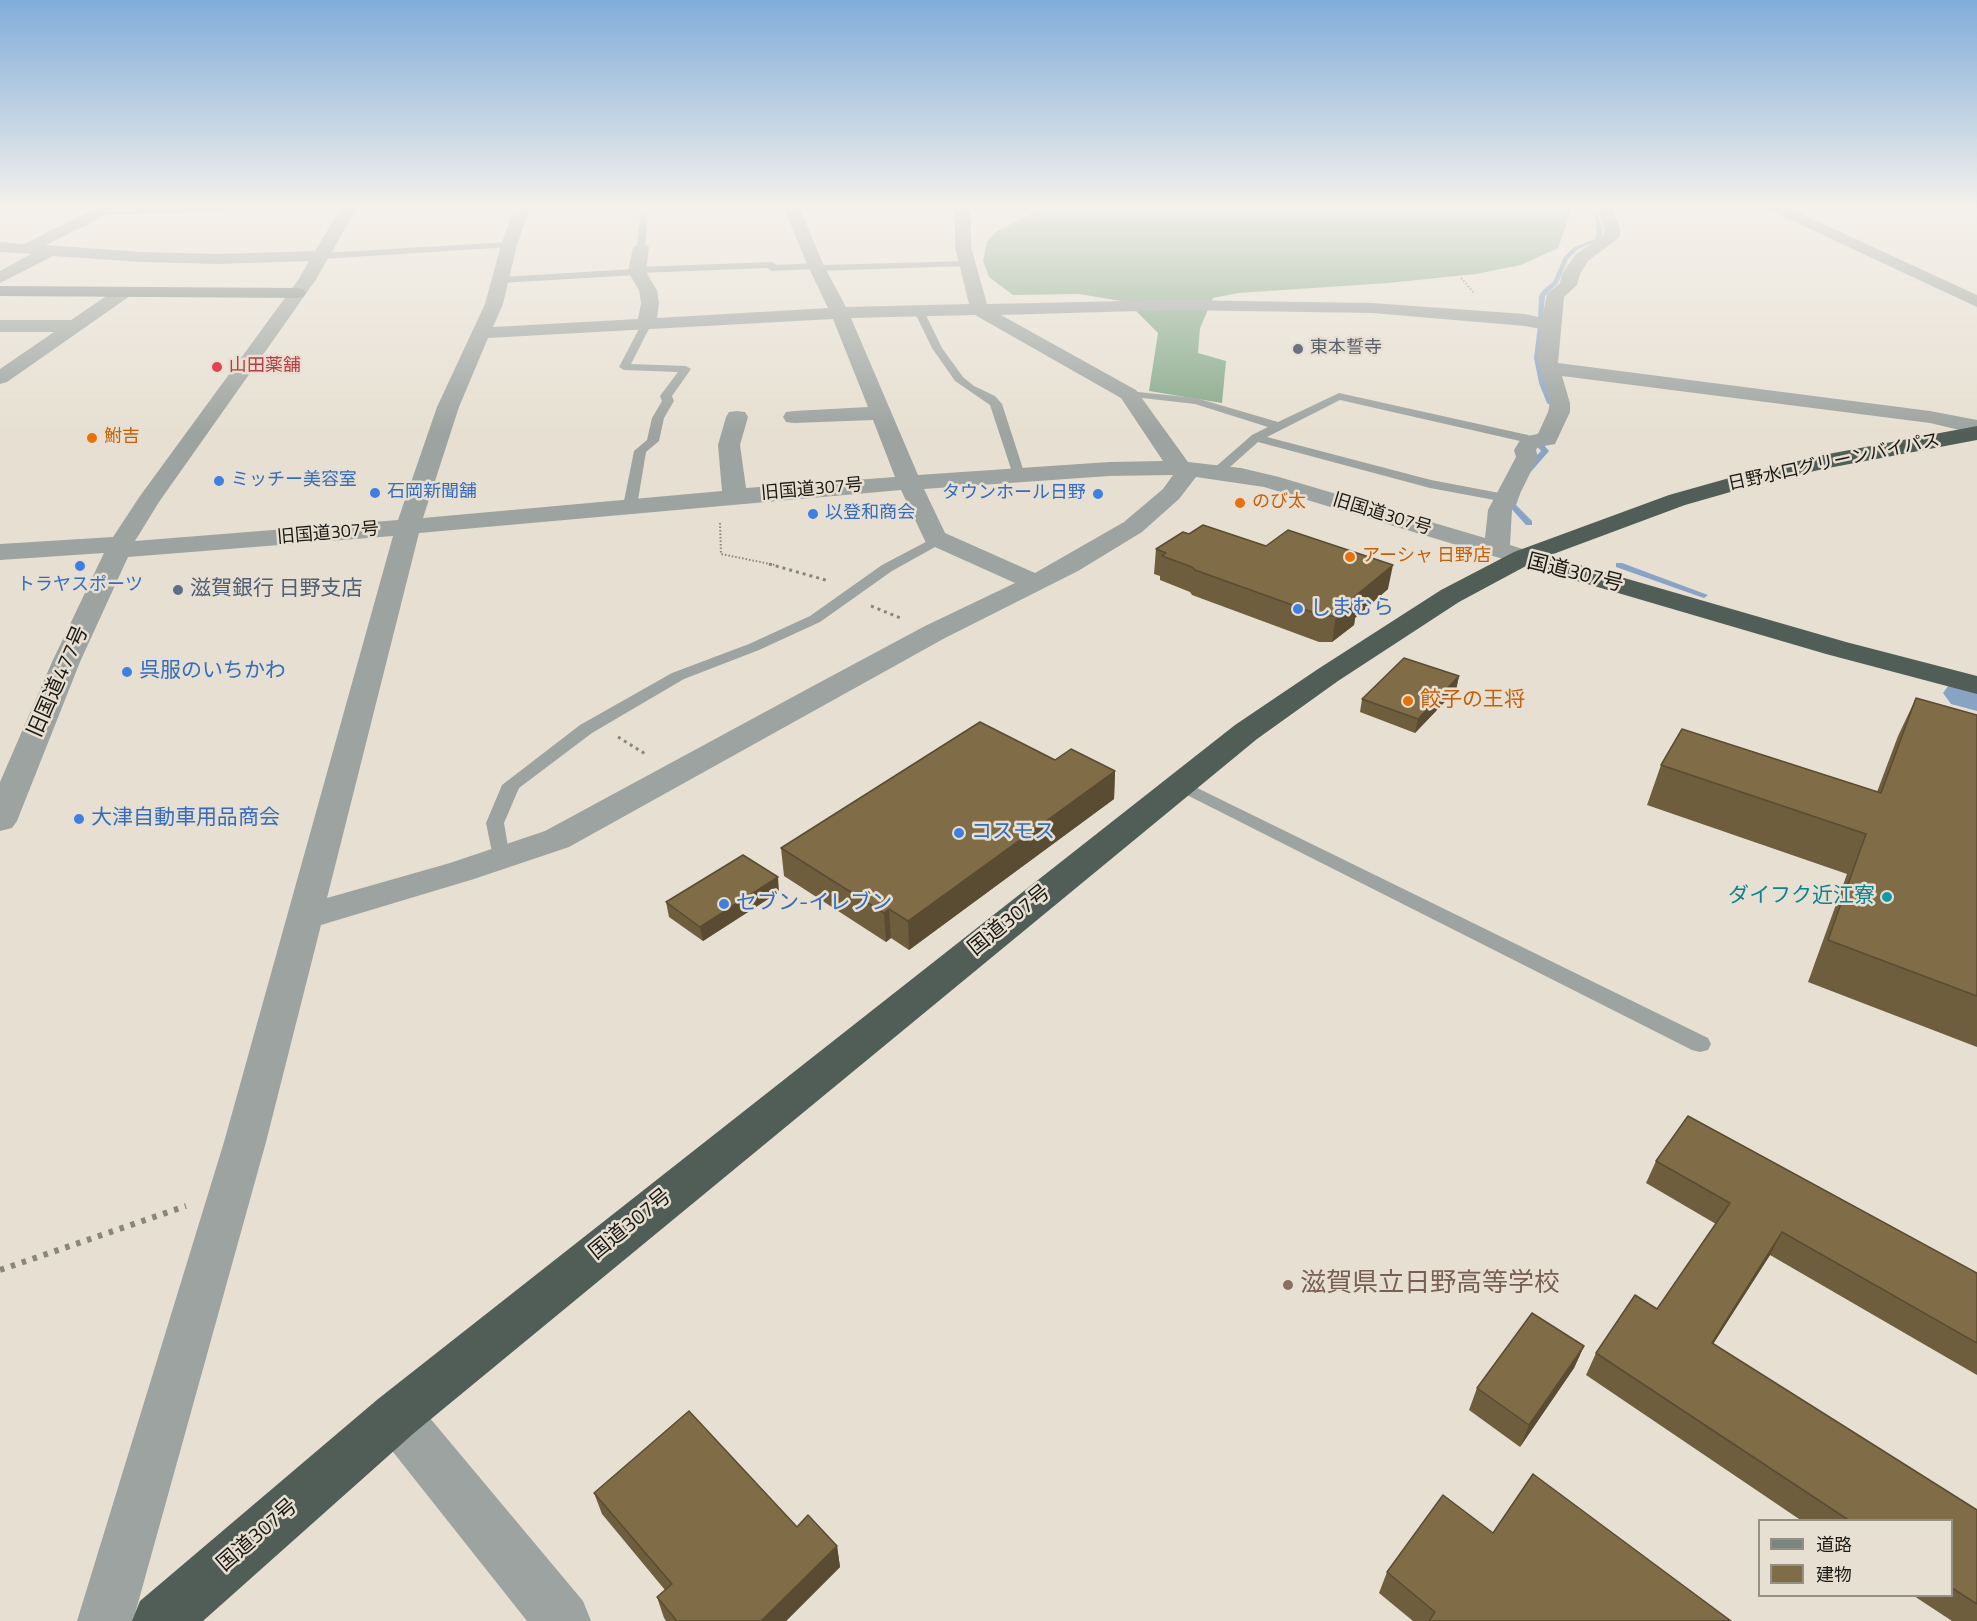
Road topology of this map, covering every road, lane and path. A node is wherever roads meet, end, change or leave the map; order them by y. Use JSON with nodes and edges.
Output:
{"nodes":[{"id":1,"x":304,"y":282,"type":"edge"},
{"id":2,"x":500,"y":282,"type":"edge"},
{"id":3,"x":643,"y":282,"type":"edge"},
{"id":4,"x":824,"y":282,"type":"edge"},
{"id":5,"x":972,"y":282,"type":"edge"},
{"id":6,"x":1569,"y":282,"type":"edge"},
{"id":7,"x":1934,"y":282,"type":"edge"},
{"id":8,"x":0,"y":291,"type":"edge"},
{"id":9,"x":124,"y":292,"type":"junction"},
{"id":10,"x":297,"y":293,"type":"junction"},
{"id":11,"x":1977,"y":302,"type":"edge"},
{"id":12,"x":979,"y":310,"type":"junction"},
{"id":13,"x":919,"y":311,"type":"junction"},
{"id":14,"x":840,"y":313,"type":"junction"},
{"id":15,"x":647,"y":323,"type":"junction"},
{"id":16,"x":1549,"y":325,"type":"junction"},
{"id":17,"x":0,"y":326,"type":"edge"},
{"id":18,"x":74,"y":326,"type":"junction"},
{"id":19,"x":481,"y":333,"type":"junction"},
{"id":20,"x":1549,"y":368,"type":"junction"},
{"id":21,"x":0,"y":378,"type":"edge"},
{"id":22,"x":1129,"y":394,"type":"junction"},
{"id":23,"x":881,"y":413,"type":"junction"},
{"id":24,"x":737,"y":417,"type":"dead end"},
{"id":25,"x":794,"y":417,"type":"dead end"},
{"id":26,"x":1278,"y":426,"type":"junction"},
{"id":27,"x":1977,"y":427,"type":"edge"},
{"id":28,"x":1977,"y":433,"type":"edge"},
{"id":29,"x":1256,"y":438,"type":"junction"},
{"id":30,"x":1536,"y":441,"type":"junction"},
{"id":31,"x":1181,"y":468,"type":"junction"},
{"id":32,"x":1217,"y":472,"type":"junction"},
{"id":33,"x":1019,"y":475,"type":"junction"},
{"id":34,"x":909,"y":482,"type":"junction"},
{"id":35,"x":727,"y":497,"type":"junction"},
{"id":36,"x":1505,"y":498,"type":"junction"},
{"id":37,"x":630,"y":506,"type":"junction"},
{"id":38,"x":408,"y":527,"type":"junction"},
{"id":39,"x":939,"y":539,"type":"junction"},
{"id":40,"x":120,"y":547,"type":"junction"},
{"id":41,"x":0,"y":552,"type":"edge"},
{"id":42,"x":1510,"y":553,"type":"junction"},
{"id":43,"x":1035,"y":582,"type":"junction"},
{"id":44,"x":853,"y":594,"type":"junction"},
{"id":45,"x":935,"y":632,"type":"junction"},
{"id":46,"x":1977,"y":685,"type":"edge"},
{"id":47,"x":586,"y":729,"type":"junction"},
{"id":48,"x":677,"y":773,"type":"junction"},
{"id":49,"x":1181,"y":785,"type":"junction"},
{"id":50,"x":0,"y":821,"type":"edge"},
{"id":51,"x":501,"y":858,"type":"junction"},
{"id":52,"x":306,"y":917,"type":"junction"},
{"id":53,"x":1700,"y":1044,"type":"dead end"},
{"id":54,"x":231,"y":1190,"type":"junction"},
{"id":55,"x":0,"y":1270,"type":"edge"},
{"id":56,"x":396,"y":1416,"type":"junction"},
{"id":57,"x":105,"y":1621,"type":"edge"},
{"id":58,"x":160,"y":1621,"type":"edge"},
{"id":59,"x":563,"y":1621,"type":"edge"}],
"edges":[{"from":1,"to":10,"type":"street"},
{"from":2,"to":19,"type":"street"},
{"from":3,"to":15,"type":"street"},
{"from":4,"to":14,"type":"street"},
{"from":5,"to":12,"type":"street"},
{"from":6,"to":16,"type":"street"},
{"from":7,"to":11,"type":"street"},
{"from":8,"to":9,"type":"street"},
{"from":9,"to":10,"type":"street"},
{"from":9,"to":18,"type":"street"},
{"from":10,"to":40,"type":"street"},
{"from":12,"to":13,"type":"street"},
{"from":12,"to":16,"type":"street"},
{"from":12,"to":22,"type":"street"},
{"from":13,"to":14,"type":"street"},
{"from":13,"to":33,"type":"lane"},
{"from":14,"to":15,"type":"street"},
{"from":14,"to":23,"type":"street"},
{"from":15,"to":19,"type":"street"},
{"from":15,"to":37,"type":"lane"},
{"from":16,"to":20,"type":"street"},
{"from":17,"to":18,"type":"street"},
{"from":18,"to":21,"type":"street"},
{"from":19,"to":38,"type":"street"},
{"from":20,"to":27,"type":"street"},
{"from":20,"to":30,"type":"street"},
{"from":22,"to":26,"type":"lane"},
{"from":22,"to":31,"type":"street"},
{"from":23,"to":25,"type":"street"},
{"from":23,"to":34,"type":"street"},
{"from":24,"to":35,"type":"street"},
{"from":26,"to":29,"type":"lane"},
{"from":26,"to":30,"type":"lane"},
{"from":28,"to":42,"type":"highway","name":"日野水口グリーンバイパス"},
{"from":29,"to":32,"type":"lane"},
{"from":29,"to":36,"type":"lane"},
{"from":30,"to":36,"type":"street"},
{"from":31,"to":32,"type":"street","name":"旧国道307号"},
{"from":31,"to":33,"type":"street","name":"旧国道307号"},
{"from":31,"to":43,"type":"street"},
{"from":32,"to":42,"type":"street","name":"旧国道307号"},
{"from":33,"to":34,"type":"street","name":"旧国道307号"},
{"from":34,"to":35,"type":"street","name":"旧国道307号"},
{"from":34,"to":39,"type":"street"},
{"from":35,"to":37,"type":"street","name":"旧国道307号"},
{"from":35,"to":44,"type":"path"},
{"from":36,"to":42,"type":"street"},
{"from":37,"to":38,"type":"street","name":"旧国道307号"},
{"from":38,"to":40,"type":"street","name":"旧国道307号"},
{"from":38,"to":52,"type":"street"},
{"from":39,"to":43,"type":"street"},
{"from":39,"to":44,"type":"lane"},
{"from":40,"to":41,"type":"street","name":"旧国道307号"},
{"from":40,"to":50,"type":"street","name":"旧国道477号"},
{"from":42,"to":46,"type":"highway","name":"国道307号"},
{"from":42,"to":49,"type":"highway","name":"国道307号"},
{"from":43,"to":45,"type":"street"},
{"from":44,"to":45,"type":"path"},
{"from":44,"to":47,"type":"lane"},
{"from":45,"to":48,"type":"street"},
{"from":47,"to":48,"type":"path"},
{"from":47,"to":51,"type":"lane"},
{"from":48,"to":51,"type":"street"},
{"from":49,"to":53,"type":"lane"},
{"from":49,"to":56,"type":"highway","name":"国道307号"},
{"from":51,"to":52,"type":"street"},
{"from":52,"to":54,"type":"street"},
{"from":54,"to":55,"type":"path"},
{"from":54,"to":57,"type":"street"},
{"from":56,"to":58,"type":"highway","name":"国道307号"},
{"from":56,"to":59,"type":"street"}]}
